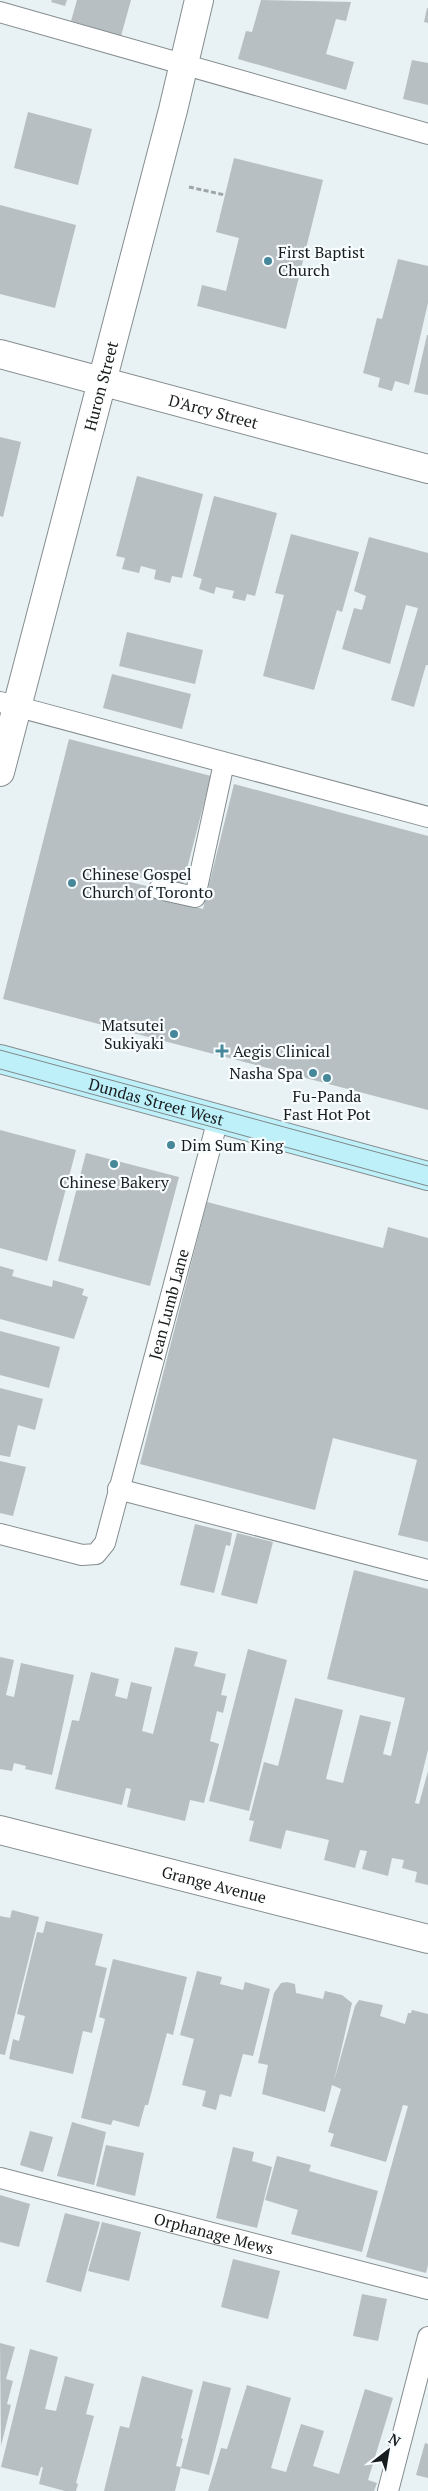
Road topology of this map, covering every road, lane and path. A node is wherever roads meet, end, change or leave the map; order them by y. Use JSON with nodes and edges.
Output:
{"nodes":[{"id":1,"x":199,"y":0,"type":"edge"},
{"id":2,"x":0,"y":12,"type":"edge"},
{"id":3,"x":184,"y":65,"type":"junction"},
{"id":4,"x":428,"y":134,"type":"edge"},
{"id":5,"x":185,"y":186,"type":"dead end"},
{"id":6,"x":225,"y":195,"type":"dead end"},
{"id":7,"x":0,"y":354,"type":"edge"},
{"id":8,"x":102,"y":383,"type":"junction"},
{"id":9,"x":428,"y":469,"type":"edge"},
{"id":10,"x":9,"y":704,"type":"edge"},
{"id":11,"x":224,"y":763,"type":"junction"},
{"id":12,"x":0,"y":772,"type":"edge"},
{"id":13,"x":428,"y":817,"type":"edge"},
{"id":14,"x":159,"y":888,"type":"dead end"},
{"id":15,"x":0,"y":1059,"type":"edge"},
{"id":16,"x":218,"y":1119,"type":"junction"},
{"id":17,"x":428,"y":1176,"type":"edge"},
{"id":18,"x":118,"y":1489,"type":"junction"},
{"id":19,"x":0,"y":1534,"type":"edge"},
{"id":20,"x":428,"y":1570,"type":"edge"},
{"id":21,"x":0,"y":1830,"type":"edge"},
{"id":22,"x":428,"y":1939,"type":"edge"},
{"id":23,"x":0,"y":2178,"type":"edge"},
{"id":24,"x":428,"y":2289,"type":"edge"},
{"id":25,"x":428,"y":2337,"type":"edge"},
{"id":26,"x":388,"y":2491,"type":"edge"}],
"edges":[{"from":1,"to":3,"type":"street","name":"Huron Street"},
{"from":2,"to":3,"type":"lane"},
{"from":3,"to":4,"type":"lane"},
{"from":3,"to":8,"type":"street","name":"Huron Street"},
{"from":5,"to":6,"type":"path"},
{"from":7,"to":8,"type":"street","name":"D'Arcy Street"},
{"from":8,"to":9,"type":"street","name":"D'Arcy Street"},
{"from":8,"to":10,"type":"street","name":"Huron Street"},
{"from":10,"to":11,"type":"lane"},
{"from":10,"to":12,"type":"street","name":"Huron Street"},
{"from":11,"to":13,"type":"lane"},
{"from":11,"to":14,"type":"lane"},
{"from":15,"to":16,"type":"main road","name":"Dundas Street West"},
{"from":16,"to":17,"type":"main road","name":"Dundas Street West"},
{"from":16,"to":18,"type":"lane","name":"Jean Lumb Lane"},
{"from":18,"to":19,"type":"lane","name":"Jean Lumb Lane"},
{"from":18,"to":20,"type":"lane"},
{"from":21,"to":22,"type":"street","name":"Grange Avenue"},
{"from":23,"to":24,"type":"lane","name":"Orphanage Mews"},
{"from":25,"to":26,"type":"lane"}]}
